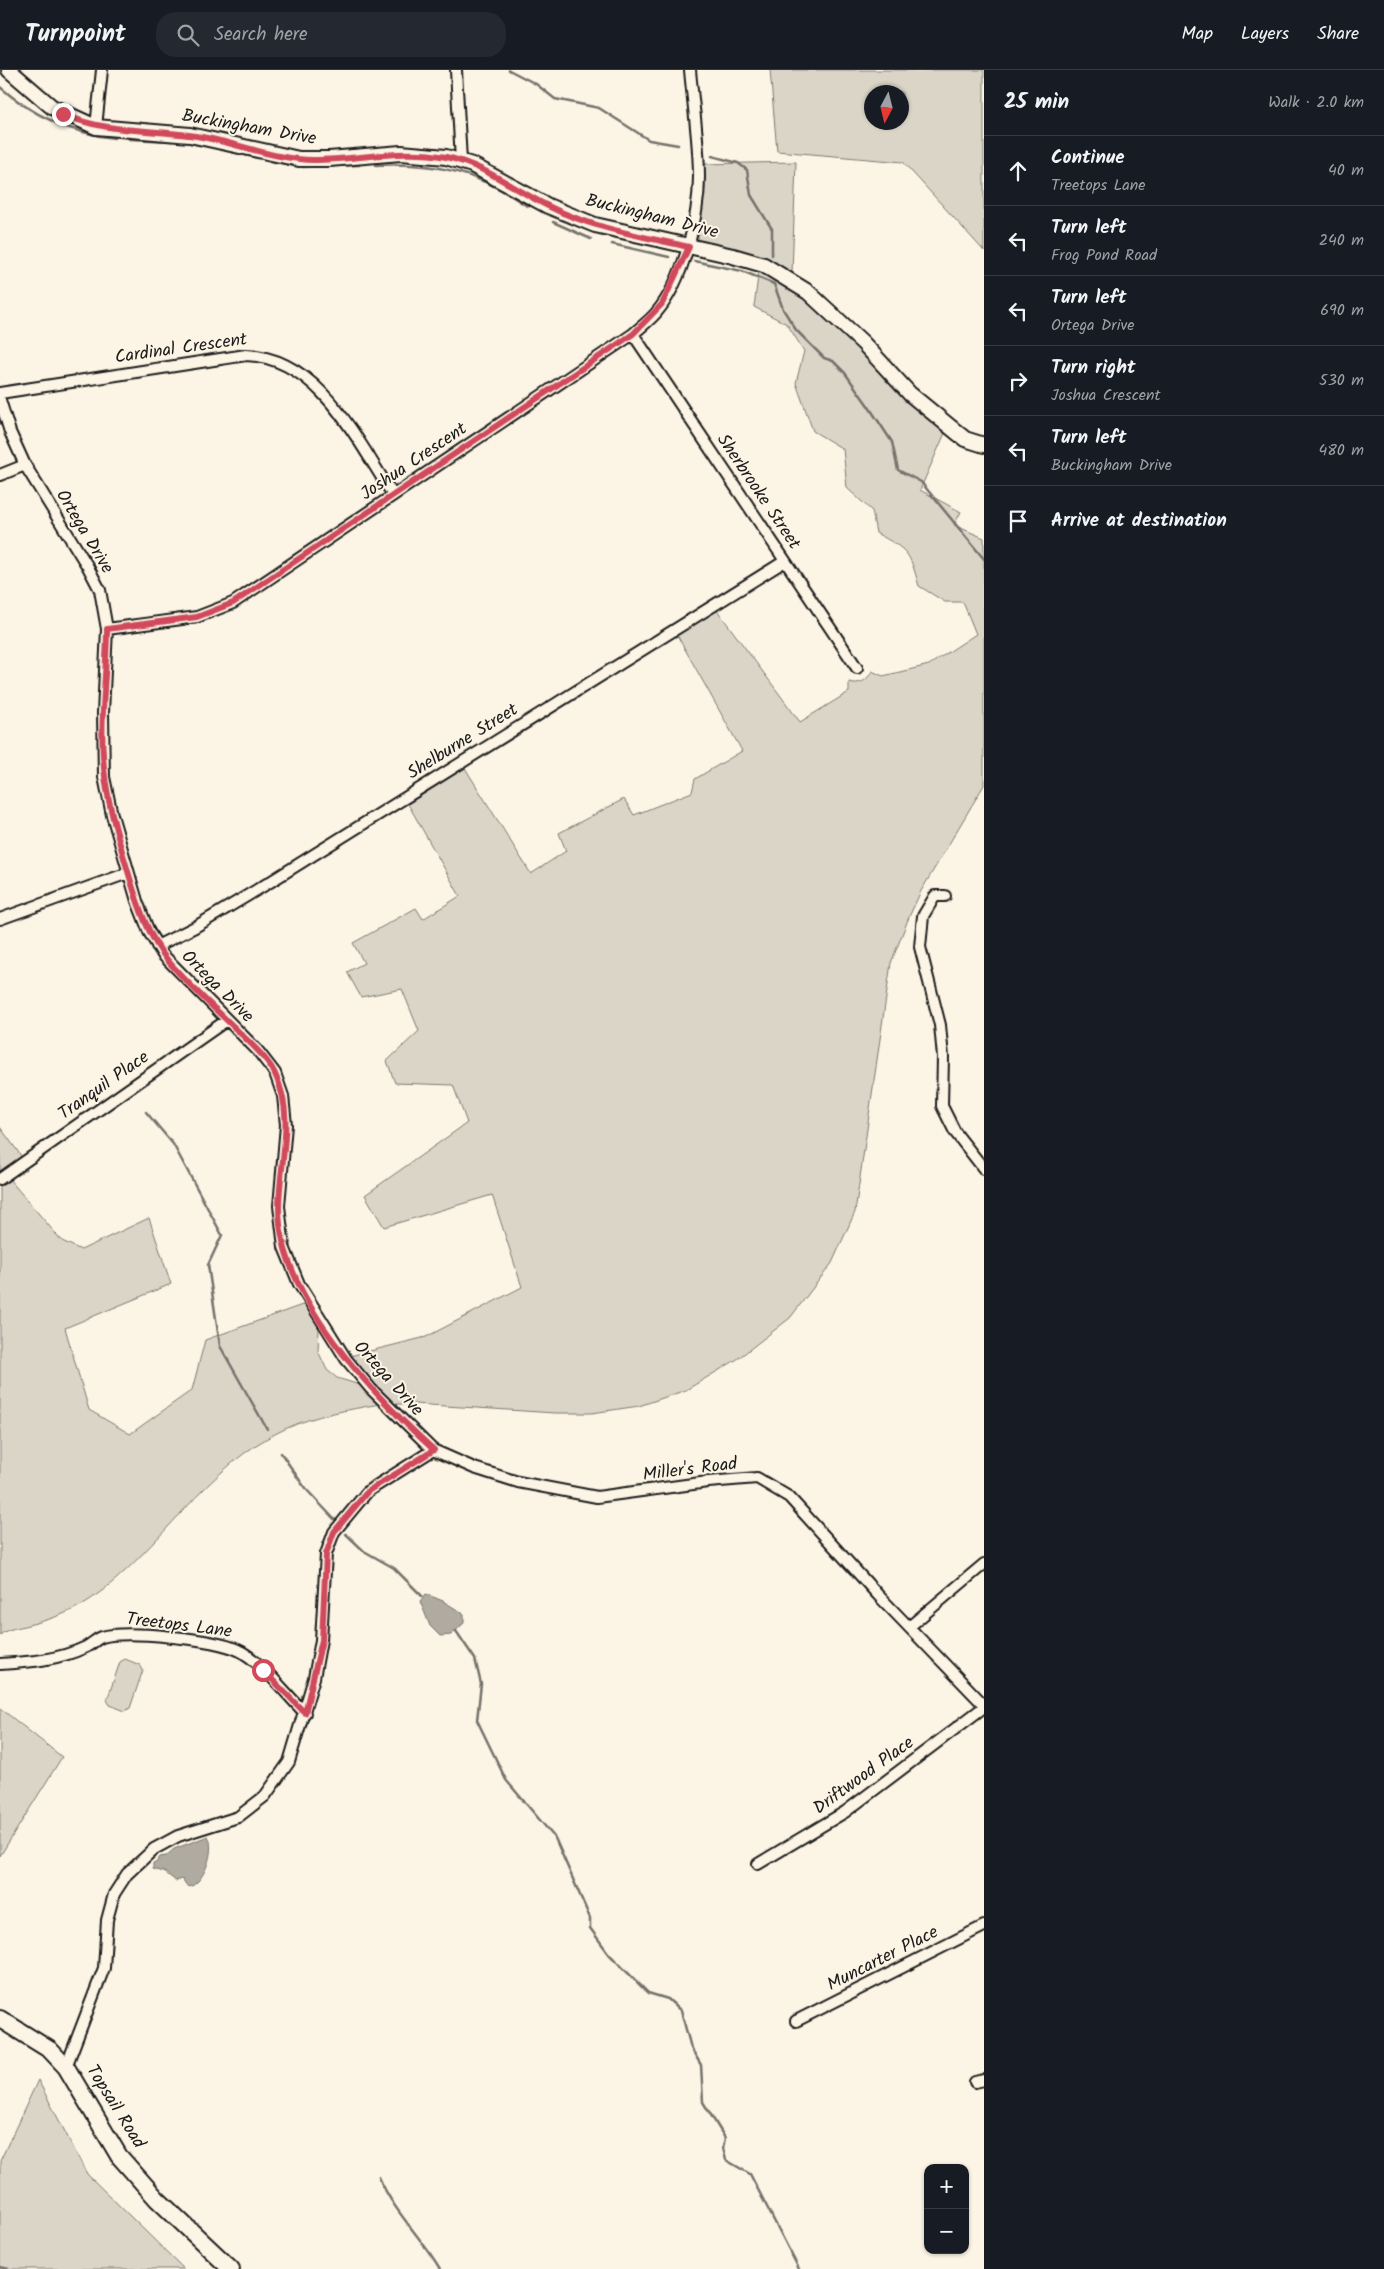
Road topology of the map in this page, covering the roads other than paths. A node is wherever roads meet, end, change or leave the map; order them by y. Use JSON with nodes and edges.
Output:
{"nodes":[{"id":1,"x":9,"y":70,"type":"edge"},
{"id":2,"x":102,"y":70,"type":"edge"},
{"id":3,"x":456,"y":70,"type":"edge"},
{"id":4,"x":690,"y":70,"type":"edge"},
{"id":5,"x":96,"y":127,"type":"junction"},
{"id":6,"x":461,"y":161,"type":"junction"},
{"id":7,"x":689,"y":247,"type":"junction"},
{"id":8,"x":633,"y":334,"type":"junction"},
{"id":9,"x":0,"y":393,"type":"edge"},
{"id":10,"x":0,"y":400,"type":"edge"},
{"id":11,"x":984,"y":445,"type":"edge"},
{"id":12,"x":25,"y":465,"type":"junction"},
{"id":13,"x":0,"y":475,"type":"edge"},
{"id":14,"x":393,"y":495,"type":"junction"},
{"id":15,"x":785,"y":561,"type":"junction"},
{"id":16,"x":107,"y":629,"type":"junction"},
{"id":17,"x":857,"y":668,"type":"dead end"},
{"id":18,"x":128,"y":873,"type":"junction"},
{"id":19,"x":945,"y":896,"type":"dead end"},
{"id":20,"x":0,"y":918,"type":"edge"},
{"id":21,"x":157,"y":946,"type":"junction"},
{"id":22,"x":227,"y":1020,"type":"junction"},
{"id":23,"x":984,"y":1169,"type":"edge"},
{"id":24,"x":0,"y":1179,"type":"edge"},
{"id":25,"x":434,"y":1450,"type":"junction"},
{"id":26,"x":984,"y":1564,"type":"edge"},
{"id":27,"x":909,"y":1627,"type":"junction"},
{"id":28,"x":0,"y":1664,"type":"edge"},
{"id":29,"x":984,"y":1706,"type":"edge"},
{"id":30,"x":305,"y":1713,"type":"junction"},
{"id":31,"x":758,"y":1864,"type":"dead end"},
{"id":32,"x":984,"y":1926,"type":"edge"},
{"id":33,"x":0,"y":2020,"type":"edge"},
{"id":34,"x":796,"y":2021,"type":"dead end"},
{"id":35,"x":66,"y":2067,"type":"junction"},
{"id":36,"x":231,"y":2269,"type":"edge"}],
"edges":[{"from":1,"to":5,"type":"street","name":"Buckingham Drive"},
{"from":2,"to":5,"type":"street"},
{"from":3,"to":6,"type":"street"},
{"from":4,"to":7,"type":"street","name":"Joshua Crescent"},
{"from":5,"to":6,"type":"street","name":"Buckingham Drive"},
{"from":6,"to":7,"type":"street","name":"Buckingham Drive"},
{"from":7,"to":8,"type":"street","name":"Joshua Crescent"},
{"from":7,"to":11,"type":"street","name":"Buckingham Drive"},
{"from":8,"to":14,"type":"street","name":"Joshua Crescent"},
{"from":8,"to":15,"type":"street","name":"Sherbrooke Street"},
{"from":9,"to":14,"type":"street","name":"Cardinal Crescent"},
{"from":10,"to":12,"type":"street","name":"Ortega Drive"},
{"from":12,"to":13,"type":"street"},
{"from":12,"to":16,"type":"street","name":"Ortega Drive"},
{"from":14,"to":16,"type":"street","name":"Joshua Crescent"},
{"from":15,"to":17,"type":"street","name":"Sherbrooke Street"},
{"from":15,"to":21,"type":"street","name":"Shelburne Street"},
{"from":16,"to":18,"type":"street","name":"Ortega Drive"},
{"from":18,"to":20,"type":"street"},
{"from":18,"to":21,"type":"street","name":"Ortega Drive"},
{"from":19,"to":23,"type":"street"},
{"from":21,"to":22,"type":"street","name":"Ortega Drive"},
{"from":22,"to":24,"type":"street","name":"Tranquil Place"},
{"from":22,"to":25,"type":"street","name":"Ortega Drive"},
{"from":25,"to":27,"type":"street","name":"Miller's Road"},
{"from":25,"to":30,"type":"street"},
{"from":26,"to":27,"type":"street"},
{"from":27,"to":29,"type":"street","name":"Miller's Road"},
{"from":28,"to":30,"type":"street","name":"Treetops Lane"},
{"from":29,"to":31,"type":"street","name":"Driftwood Place"},
{"from":30,"to":35,"type":"street"},
{"from":32,"to":34,"type":"street","name":"Muncarter Place"},
{"from":33,"to":35,"type":"main road","name":"Topsail Road"},
{"from":35,"to":36,"type":"main road","name":"Topsail Road"}]}
